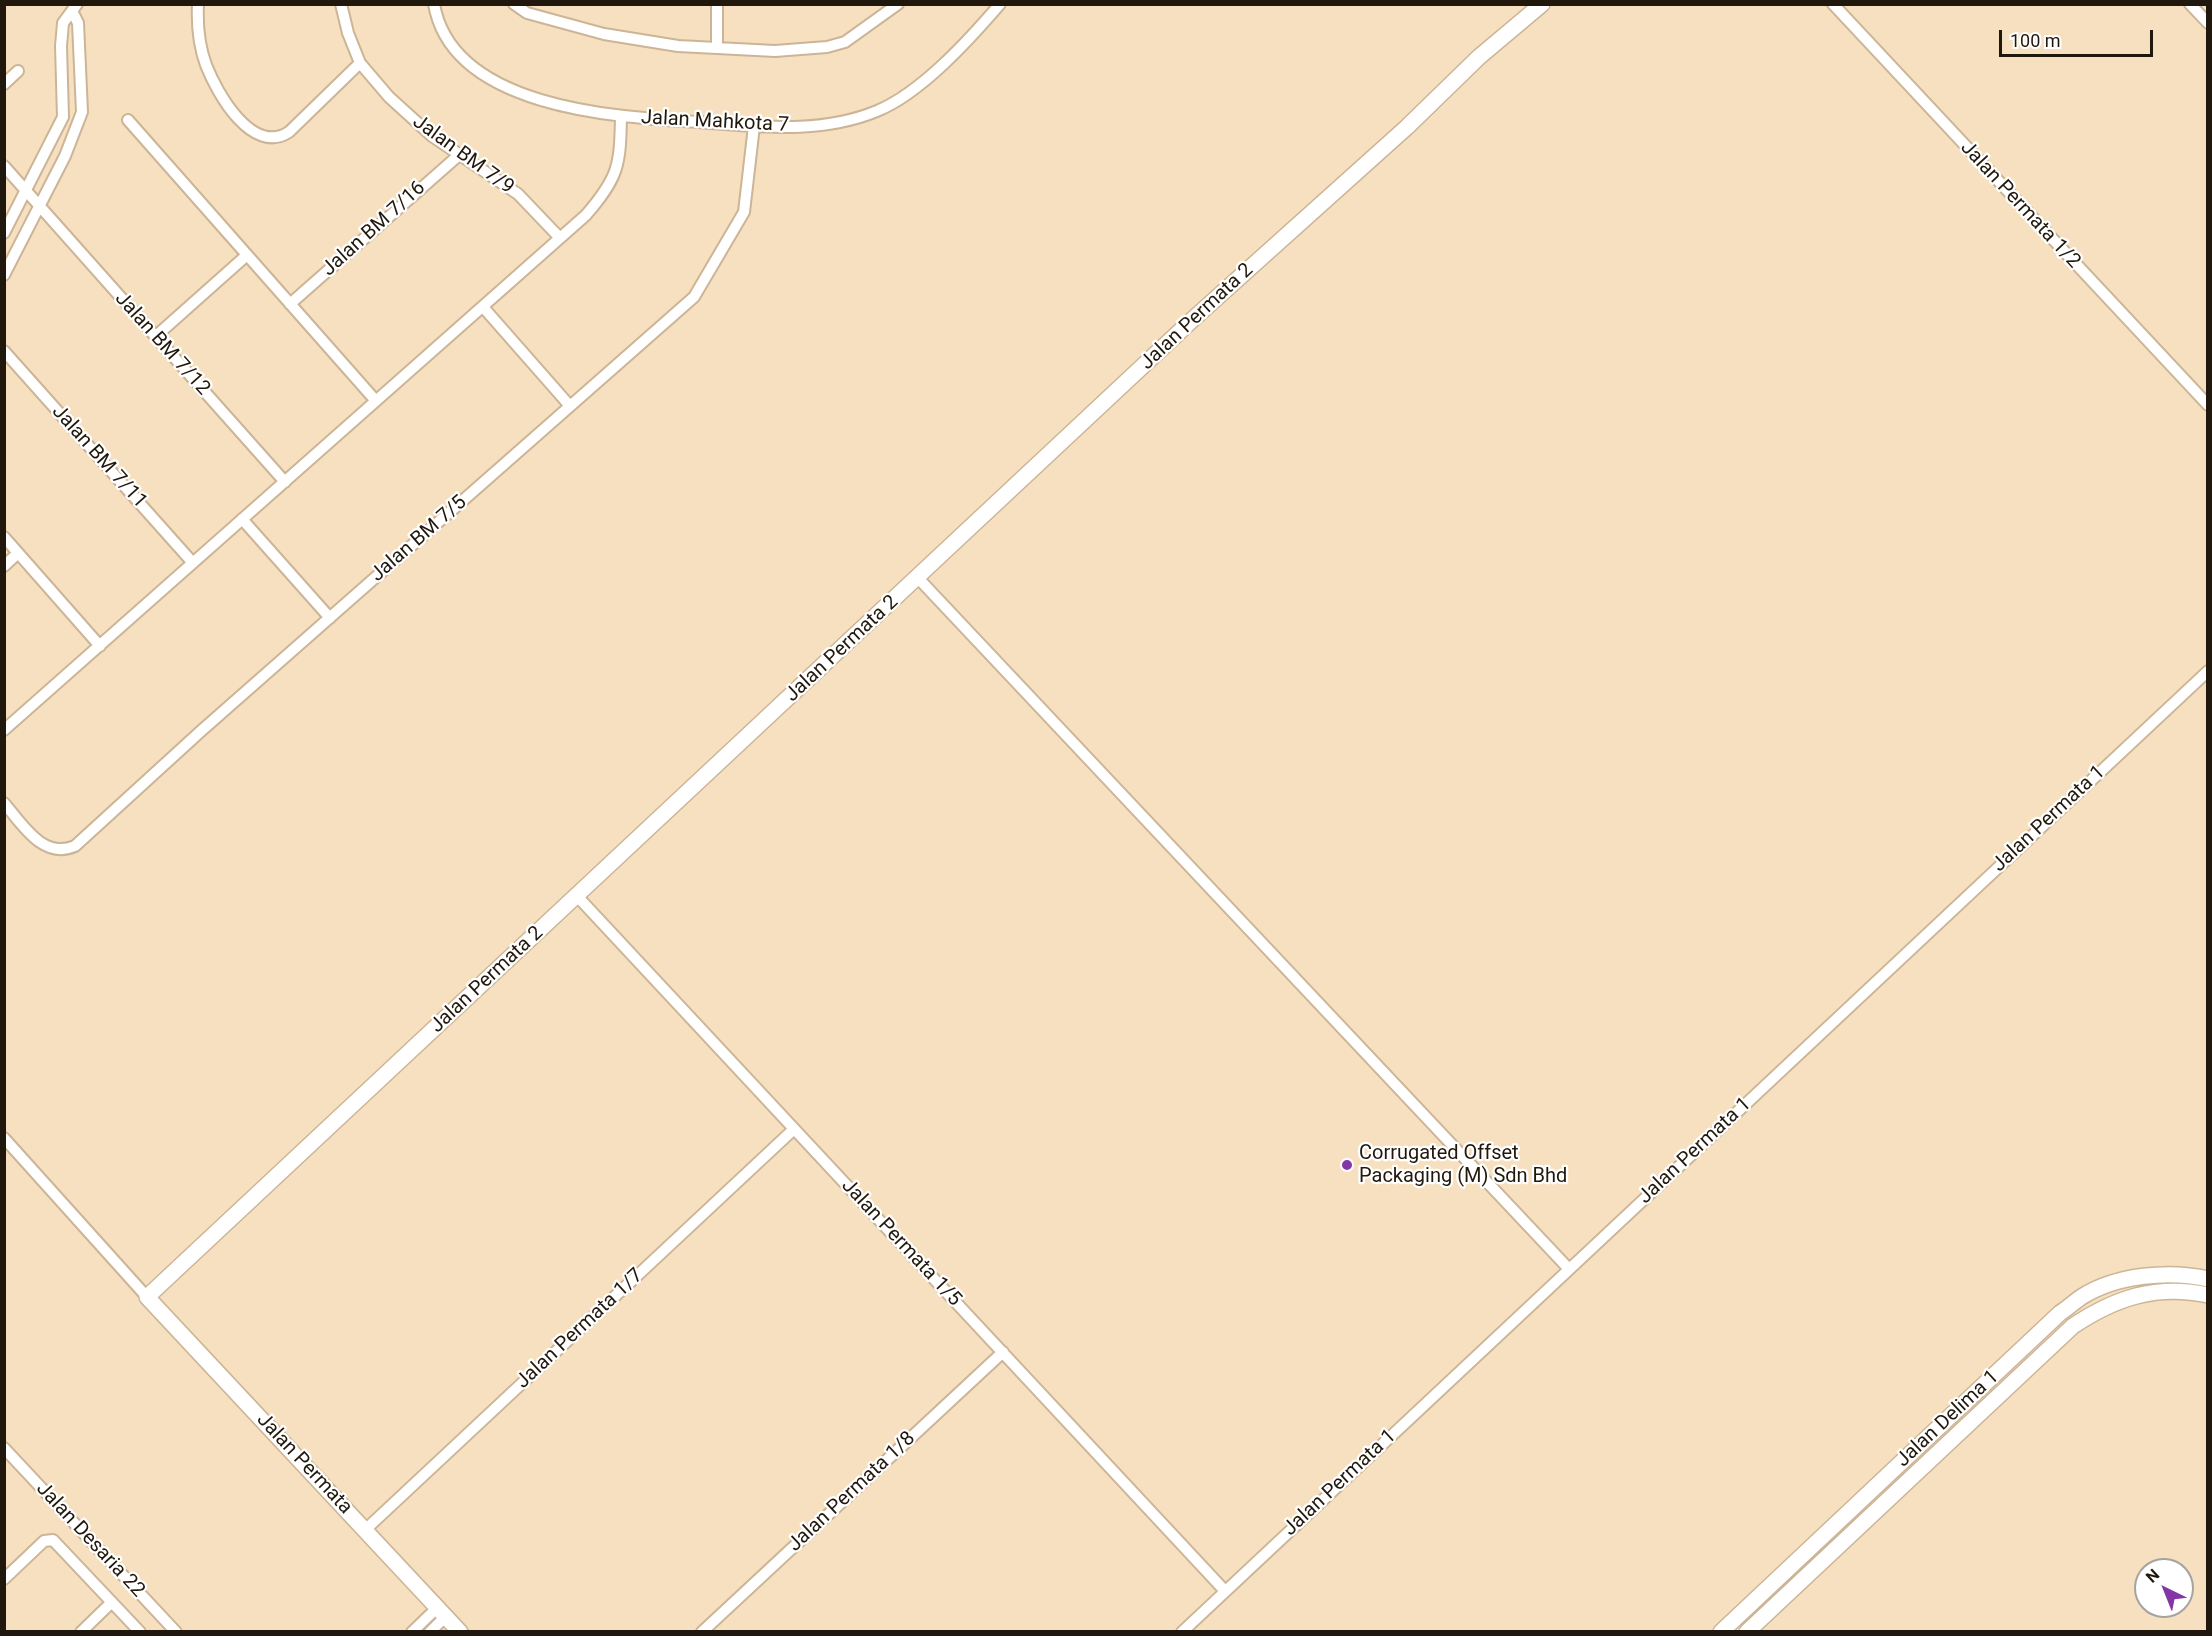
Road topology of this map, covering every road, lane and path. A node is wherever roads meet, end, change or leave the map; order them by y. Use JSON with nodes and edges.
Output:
{"nodes":[{"id":1,"x":198,"y":4,"type":"edge"},
{"id":2,"x":341,"y":4,"type":"edge"},
{"id":3,"x":434,"y":4,"type":"edge"},
{"id":4,"x":514,"y":4,"type":"edge"},
{"id":5,"x":717,"y":4,"type":"edge"},
{"id":6,"x":898,"y":4,"type":"edge"},
{"id":7,"x":1000,"y":4,"type":"edge"},
{"id":8,"x":1542,"y":4,"type":"edge"},
{"id":9,"x":1833,"y":4,"type":"edge"},
{"id":10,"x":2190,"y":4,"type":"edge"},
{"id":11,"x":74,"y":8,"type":"edge"},
{"id":12,"x":2208,"y":23,"type":"edge"},
{"id":13,"x":717,"y":48,"type":"junction"},
{"id":14,"x":360,"y":63,"type":"junction"},
{"id":15,"x":18,"y":71,"type":"dead end"},
{"id":16,"x":4,"y":84,"type":"edge"},
{"id":17,"x":621,"y":117,"type":"junction"},
{"id":18,"x":128,"y":120,"type":"dead end"},
{"id":19,"x":754,"y":126,"type":"junction"},
{"id":20,"x":459,"y":155,"type":"junction"},
{"id":21,"x":4,"y":166,"type":"edge"},
{"id":22,"x":26,"y":190,"type":"junction"},
{"id":23,"x":39,"y":205,"type":"junction"},
{"id":24,"x":4,"y":233,"type":"edge"},
{"id":25,"x":560,"y":238,"type":"junction"},
{"id":26,"x":247,"y":255,"type":"junction"},
{"id":27,"x":4,"y":275,"type":"edge"},
{"id":28,"x":290,"y":304,"type":"junction"},
{"id":29,"x":483,"y":307,"type":"junction"},
{"id":30,"x":156,"y":336,"type":"junction"},
{"id":31,"x":4,"y":351,"type":"edge"},
{"id":32,"x":376,"y":401,"type":"junction"},
{"id":33,"x":2208,"y":405,"type":"edge"},
{"id":34,"x":570,"y":406,"type":"junction"},
{"id":35,"x":285,"y":482,"type":"junction"},
{"id":36,"x":243,"y":519,"type":"junction"},
{"id":37,"x":4,"y":537,"type":"edge"},
{"id":38,"x":18,"y":553,"type":"junction"},
{"id":39,"x":193,"y":563,"type":"junction"},
{"id":40,"x":4,"y":566,"type":"edge"},
{"id":41,"x":918,"y":578,"type":"junction"},
{"id":42,"x":330,"y":618,"type":"junction"},
{"id":43,"x":100,"y":646,"type":"junction"},
{"id":44,"x":2208,"y":671,"type":"edge"},
{"id":45,"x":4,"y":730,"type":"edge"},
{"id":46,"x":4,"y":803,"type":"edge"},
{"id":47,"x":577,"y":896,"type":"junction"},
{"id":48,"x":794,"y":1129,"type":"junction"},
{"id":49,"x":4,"y":1138,"type":"edge"},
{"id":50,"x":1569,"y":1269,"type":"junction"},
{"id":51,"x":2208,"y":1279,"type":"edge"},
{"id":52,"x":2208,"y":1295,"type":"edge"},
{"id":53,"x":147,"y":1297,"type":"junction"},
{"id":54,"x":1003,"y":1352,"type":"junction"},
{"id":55,"x":4,"y":1448,"type":"edge"},
{"id":56,"x":365,"y":1530,"type":"junction"},
{"id":57,"x":4,"y":1579,"type":"edge"},
{"id":58,"x":1225,"y":1590,"type":"junction"},
{"id":59,"x":112,"y":1602,"type":"junction"},
{"id":60,"x":442,"y":1612,"type":"junction"},
{"id":61,"x":81,"y":1632,"type":"edge"},
{"id":62,"x":140,"y":1632,"type":"edge"},
{"id":63,"x":176,"y":1632,"type":"edge"},
{"id":64,"x":412,"y":1632,"type":"edge"},
{"id":65,"x":430,"y":1632,"type":"edge"},
{"id":66,"x":460,"y":1632,"type":"edge"},
{"id":67,"x":702,"y":1632,"type":"edge"},
{"id":68,"x":1182,"y":1632,"type":"edge"},
{"id":69,"x":1721,"y":1632,"type":"edge"},
{"id":70,"x":1747,"y":1632,"type":"edge"}],
"edges":[{"from":1,"to":14,"type":"street"},
{"from":2,"to":14,"type":"street","name":"Jalan BM 7/9"},
{"from":3,"to":17,"type":"street","name":"Jalan Mahkota 7"},
{"from":4,"to":13,"type":"street"},
{"from":5,"to":13,"type":"street"},
{"from":6,"to":13,"type":"street"},
{"from":7,"to":19,"type":"street","name":"Jalan Mahkota 7"},
{"from":8,"to":41,"type":"street","name":"Jalan Permata 2"},
{"from":9,"to":33,"type":"street","name":"Jalan Permata 1/2"},
{"from":10,"to":12,"type":"street"},
{"from":11,"to":22,"type":"street"},
{"from":11,"to":23,"type":"street"},
{"from":14,"to":20,"type":"street","name":"Jalan BM 7/9"},
{"from":15,"to":16,"type":"street"},
{"from":17,"to":19,"type":"street","name":"Jalan Mahkota 7"},
{"from":17,"to":25,"type":"street"},
{"from":18,"to":26,"type":"street"},
{"from":19,"to":34,"type":"street","name":"Jalan BM 7/5"},
{"from":20,"to":25,"type":"street","name":"Jalan BM 7/9"},
{"from":20,"to":28,"type":"street","name":"Jalan BM 7/16"},
{"from":21,"to":22,"type":"street","name":"Jalan BM 7/12"},
{"from":22,"to":23,"type":"street","name":"Jalan BM 7/12"},
{"from":22,"to":24,"type":"street"},
{"from":23,"to":27,"type":"street"},
{"from":23,"to":30,"type":"street","name":"Jalan BM 7/12"},
{"from":25,"to":29,"type":"street"},
{"from":26,"to":28,"type":"street"},
{"from":26,"to":30,"type":"street"},
{"from":28,"to":32,"type":"street"},
{"from":29,"to":32,"type":"street"},
{"from":29,"to":34,"type":"street"},
{"from":30,"to":35,"type":"street","name":"Jalan BM 7/12"},
{"from":31,"to":39,"type":"street","name":"Jalan BM 7/11"},
{"from":32,"to":35,"type":"street"},
{"from":34,"to":42,"type":"street","name":"Jalan BM 7/5"},
{"from":35,"to":36,"type":"street"},
{"from":36,"to":39,"type":"street"},
{"from":36,"to":42,"type":"street"},
{"from":37,"to":38,"type":"street"},
{"from":38,"to":40,"type":"street"},
{"from":38,"to":43,"type":"street"},
{"from":39,"to":43,"type":"street"},
{"from":41,"to":47,"type":"street","name":"Jalan Permata 2"},
{"from":41,"to":50,"type":"street"},
{"from":42,"to":46,"type":"street","name":"Jalan BM 7/5"},
{"from":43,"to":45,"type":"street"},
{"from":44,"to":50,"type":"street","name":"Jalan Permata 1"},
{"from":47,"to":48,"type":"street","name":"Jalan Permata 1/5"},
{"from":47,"to":53,"type":"street","name":"Jalan Permata 2"},
{"from":48,"to":54,"type":"street","name":"Jalan Permata 1/5"},
{"from":48,"to":56,"type":"street","name":"Jalan Permata 1/7"},
{"from":49,"to":53,"type":"street"},
{"from":50,"to":58,"type":"street","name":"Jalan Permata 1"},
{"from":51,"to":69,"type":"street","name":"Jalan Delima 1"},
{"from":52,"to":70,"type":"street","name":"Jalan Delima 1"},
{"from":53,"to":56,"type":"street","name":"Jalan Permata"},
{"from":54,"to":58,"type":"street","name":"Jalan Permata 1/5"},
{"from":54,"to":67,"type":"street","name":"Jalan Permata 1/8"},
{"from":55,"to":63,"type":"street","name":"Jalan Desaria 22"},
{"from":56,"to":60,"type":"street","name":"Jalan Permata"},
{"from":57,"to":59,"type":"street"},
{"from":58,"to":68,"type":"street","name":"Jalan Permata 1"},
{"from":59,"to":61,"type":"street"},
{"from":59,"to":62,"type":"street"},
{"from":60,"to":64,"type":"street"},
{"from":60,"to":65,"type":"street"},
{"from":60,"to":66,"type":"street","name":"Jalan Permata"}]}
